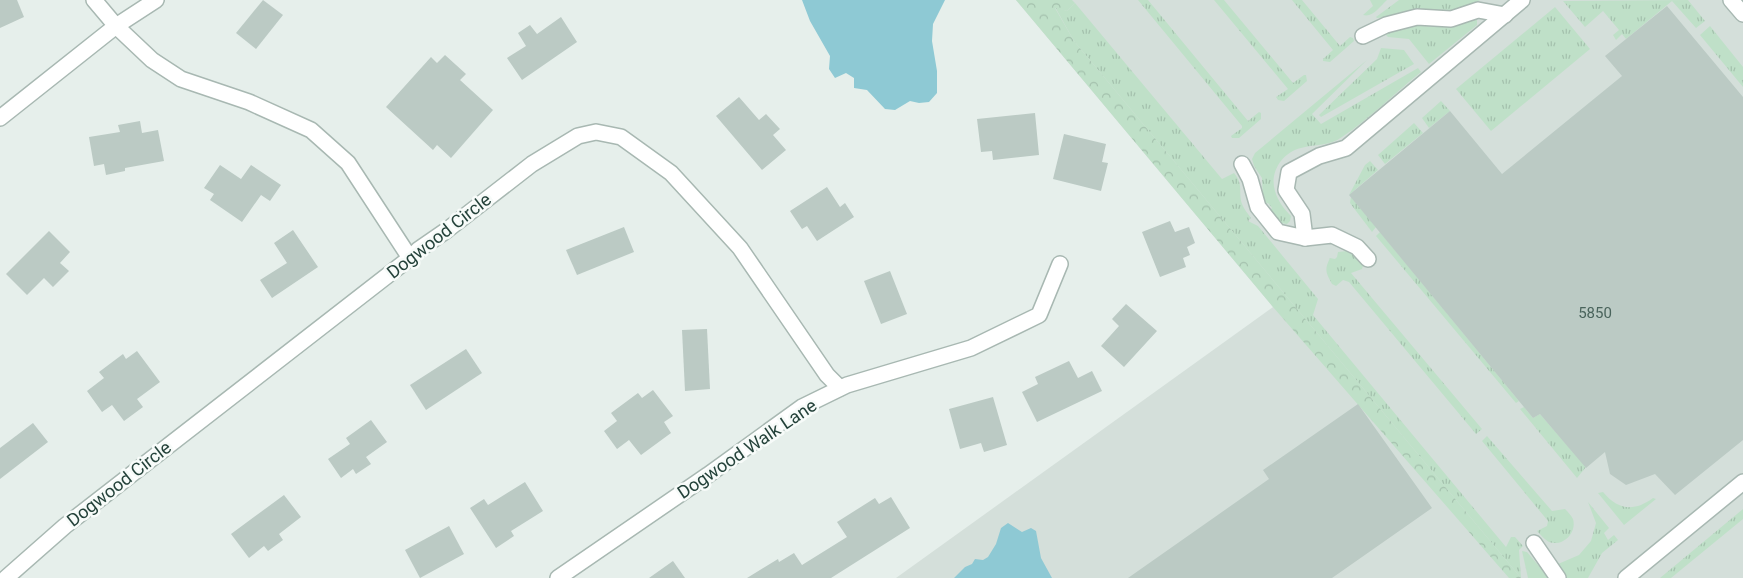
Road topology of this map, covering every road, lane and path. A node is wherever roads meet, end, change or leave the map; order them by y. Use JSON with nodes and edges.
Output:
{"nodes":[{"id":1,"x":94,"y":0,"type":"edge"},
{"id":2,"x":156,"y":0,"type":"edge"},
{"id":3,"x":1522,"y":0,"type":"edge"},
{"id":4,"x":1731,"y":0,"type":"edge"},
{"id":5,"x":1505,"y":14,"type":"junction"},
{"id":6,"x":1743,"y":14,"type":"edge"},
{"id":7,"x":116,"y":26,"type":"junction"},
{"id":8,"x":1363,"y":36,"type":"dead end"},
{"id":9,"x":0,"y":118,"type":"edge"},
{"id":10,"x":1242,"y":164,"type":"dead end"},
{"id":11,"x":1305,"y":238,"type":"junction"},
{"id":12,"x":410,"y":258,"type":"junction"},
{"id":13,"x":1368,"y":259,"type":"dead end"},
{"id":14,"x":1060,"y":264,"type":"dead end"},
{"id":15,"x":840,"y":388,"type":"junction"},
{"id":16,"x":1743,"y":482,"type":"edge"},
{"id":17,"x":1534,"y":543,"type":"dead end"},
{"id":18,"x":6,"y":578,"type":"edge"},
{"id":19,"x":558,"y":578,"type":"edge"},
{"id":20,"x":1558,"y":578,"type":"edge"},
{"id":21,"x":1626,"y":578,"type":"edge"}],
"edges":[{"from":1,"to":7,"type":"street"},
{"from":2,"to":7,"type":"street"},
{"from":3,"to":5,"type":"street"},
{"from":4,"to":6,"type":"street"},
{"from":5,"to":8,"type":"street"},
{"from":5,"to":11,"type":"street"},
{"from":7,"to":9,"type":"street"},
{"from":7,"to":12,"type":"street"},
{"from":10,"to":11,"type":"street"},
{"from":11,"to":13,"type":"street"},
{"from":12,"to":15,"type":"street","name":"Dogwood Circle"},
{"from":12,"to":18,"type":"street","name":"Dogwood Circle"},
{"from":14,"to":15,"type":"street","name":"Dogwood Walk Lane"},
{"from":15,"to":19,"type":"street","name":"Dogwood Walk Lane"},
{"from":16,"to":21,"type":"street"},
{"from":17,"to":20,"type":"street"}]}
